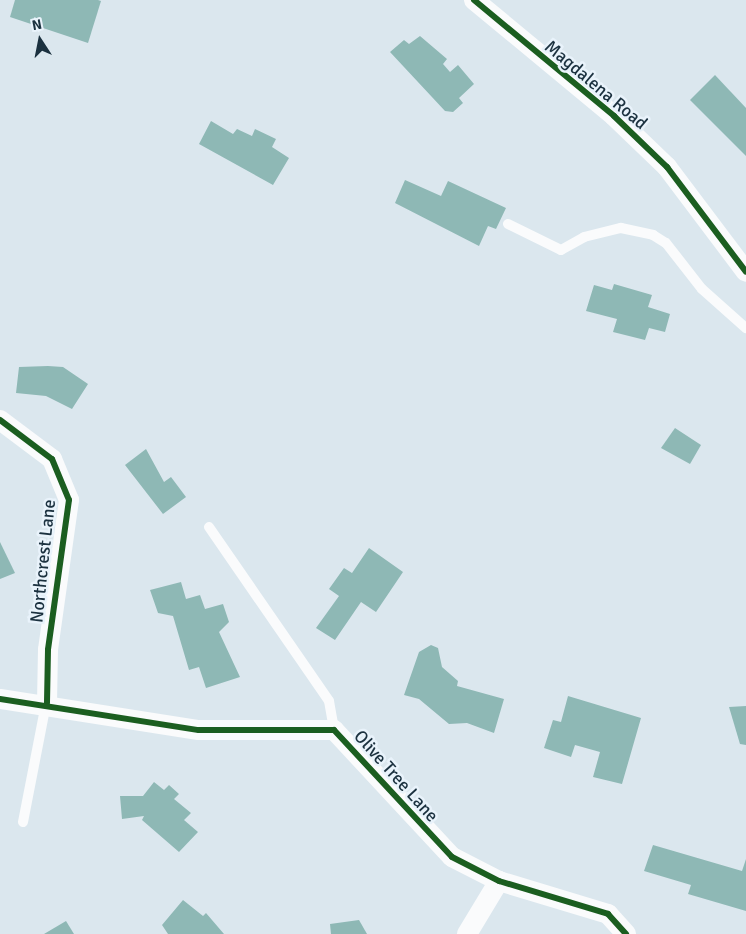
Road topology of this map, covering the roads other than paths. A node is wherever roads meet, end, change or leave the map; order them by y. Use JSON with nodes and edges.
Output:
{"nodes":[{"id":1,"x":474,"y":0,"type":"edge"},
{"id":2,"x":508,"y":224,"type":"dead end"},
{"id":3,"x":746,"y":272,"type":"edge"},
{"id":4,"x":746,"y":328,"type":"edge"},
{"id":5,"x":0,"y":420,"type":"edge"},
{"id":6,"x":210,"y":527,"type":"dead end"},
{"id":7,"x":0,"y":698,"type":"edge"},
{"id":8,"x":47,"y":703,"type":"junction"},
{"id":9,"x":334,"y":730,"type":"junction"},
{"id":10,"x":23,"y":822,"type":"dead end"},
{"id":11,"x":499,"y":881,"type":"junction"},
{"id":12,"x":467,"y":934,"type":"edge"},
{"id":13,"x":626,"y":934,"type":"edge"}],
"edges":[{"from":1,"to":3,"type":"street","name":"Magdalena Road"},
{"from":2,"to":4,"type":"lane"},
{"from":5,"to":8,"type":"street","name":"Northcrest Lane"},
{"from":6,"to":9,"type":"lane"},
{"from":7,"to":8,"type":"street","name":"Olive Tree Lane"},
{"from":8,"to":9,"type":"street","name":"Olive Tree Lane"},
{"from":8,"to":10,"type":"lane"},
{"from":9,"to":11,"type":"street","name":"Olive Tree Lane"},
{"from":11,"to":12,"type":"street"},
{"from":11,"to":13,"type":"street","name":"Olive Tree Lane"}]}
